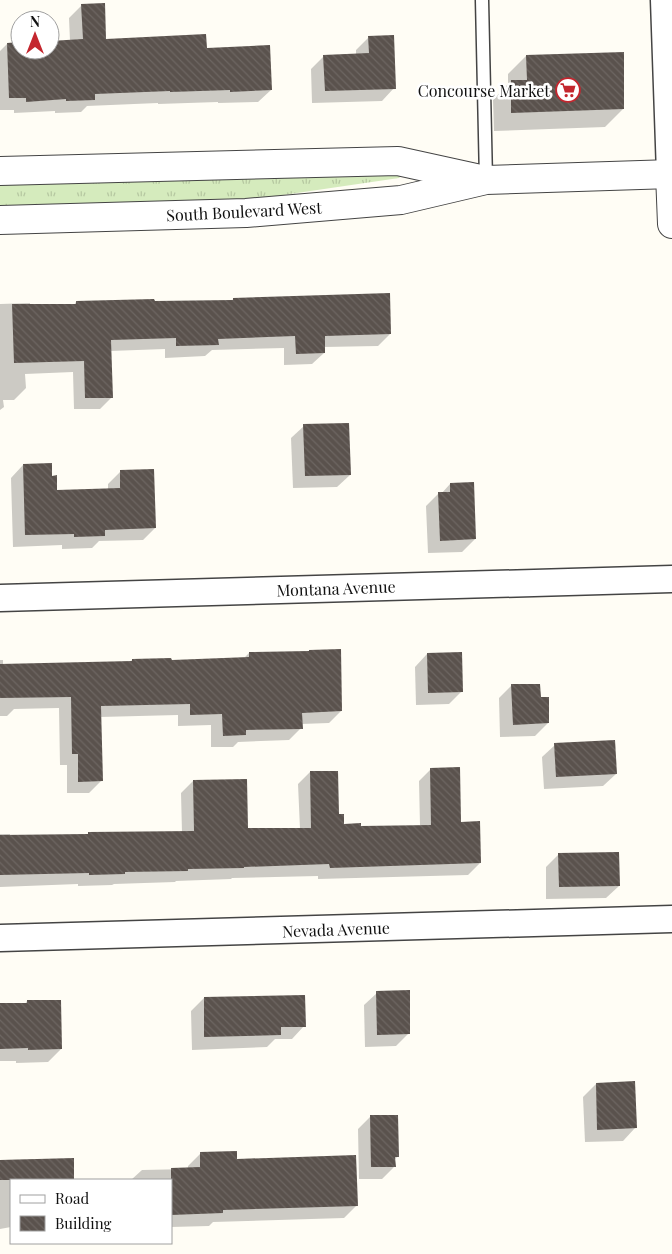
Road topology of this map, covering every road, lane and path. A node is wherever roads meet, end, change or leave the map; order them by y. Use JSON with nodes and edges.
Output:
{"nodes":[{"id":1,"x":482,"y":0,"type":"edge"},
{"id":2,"x":664,"y":0,"type":"edge"},
{"id":3,"x":0,"y":171,"type":"edge"},
{"id":4,"x":671,"y":174,"type":"edge"},
{"id":5,"x":486,"y":180,"type":"junction"},
{"id":6,"x":0,"y":220,"type":"edge"},
{"id":7,"x":672,"y":224,"type":"edge"},
{"id":8,"x":672,"y":578,"type":"edge"},
{"id":9,"x":0,"y":598,"type":"edge"},
{"id":10,"x":672,"y":919,"type":"edge"},
{"id":11,"x":0,"y":938,"type":"edge"}],
"edges":[{"from":1,"to":5,"type":"lane"},
{"from":2,"to":4,"type":"street"},
{"from":3,"to":5,"type":"street","name":"South Boulevard West"},
{"from":4,"to":5,"type":"street","name":"South Boulevard West"},
{"from":4,"to":7,"type":"street"},
{"from":5,"to":6,"type":"street","name":"South Boulevard West"},
{"from":8,"to":9,"type":"street","name":"Montana Avenue"},
{"from":10,"to":11,"type":"street","name":"Nevada Avenue"}]}
